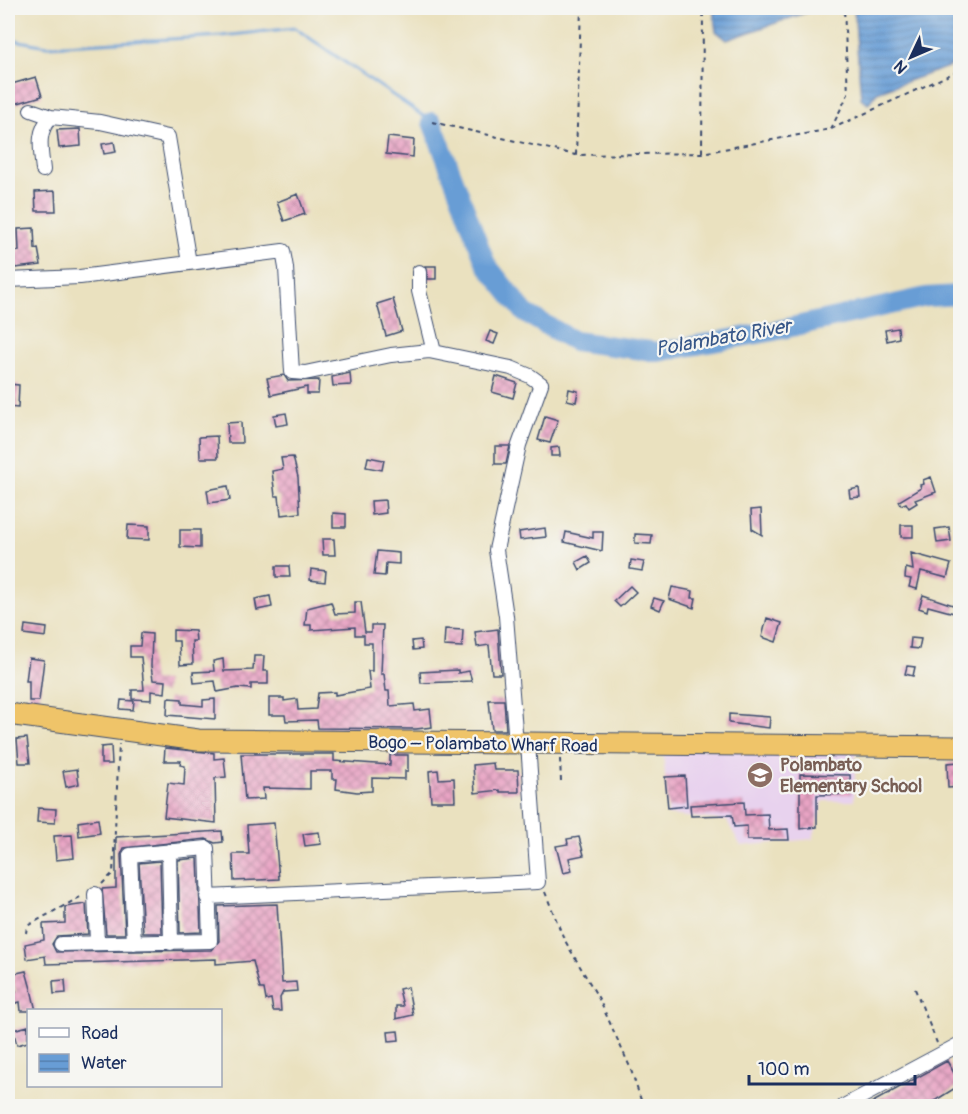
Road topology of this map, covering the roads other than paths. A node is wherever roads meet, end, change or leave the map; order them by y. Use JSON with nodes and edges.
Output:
{"nodes":[{"id":1,"x":31,"y":110,"type":"dead end"},
{"id":2,"x":51,"y":117,"type":"junction"},
{"id":3,"x":43,"y":170,"type":"dead end"},
{"id":4,"x":189,"y":263,"type":"junction"},
{"id":5,"x":419,"y":272,"type":"dead end"},
{"id":6,"x":8,"y":280,"type":"edge"},
{"id":7,"x":434,"y":352,"type":"junction"},
{"id":8,"x":8,"y":714,"type":"edge"},
{"id":9,"x":522,"y":744,"type":"junction"},
{"id":10,"x":960,"y":747,"type":"edge"},
{"id":11,"x":169,"y":851,"type":"junction"},
{"id":12,"x":94,"y":891,"type":"road end"},
{"id":13,"x":207,"y":897,"type":"junction"},
{"id":14,"x":97,"y":943,"type":"junction"},
{"id":15,"x":134,"y":943,"type":"junction"},
{"id":16,"x":171,"y":943,"type":"junction"},
{"id":17,"x":61,"y":944,"type":"dead end"},
{"id":18,"x":960,"y":1044,"type":"edge"},
{"id":19,"x":844,"y":1107,"type":"edge"}],
"edges":[{"from":1,"to":2,"type":"street"},
{"from":2,"to":3,"type":"street"},
{"from":2,"to":4,"type":"street"},
{"from":4,"to":6,"type":"street"},
{"from":4,"to":7,"type":"street"},
{"from":5,"to":7,"type":"street"},
{"from":7,"to":9,"type":"street"},
{"from":8,"to":9,"type":"highway","name":"Bogo – Polambato Wharf Road"},
{"from":9,"to":10,"type":"highway","name":"Bogo – Polambato Wharf Road"},
{"from":9,"to":13,"type":"street"},
{"from":11,"to":13,"type":"street"},
{"from":11,"to":15,"type":"street"},
{"from":11,"to":16,"type":"street"},
{"from":12,"to":14,"type":"street"},
{"from":13,"to":16,"type":"street"},
{"from":14,"to":15,"type":"street"},
{"from":14,"to":17,"type":"street"},
{"from":15,"to":16,"type":"street"},
{"from":18,"to":19,"type":"street"}]}
